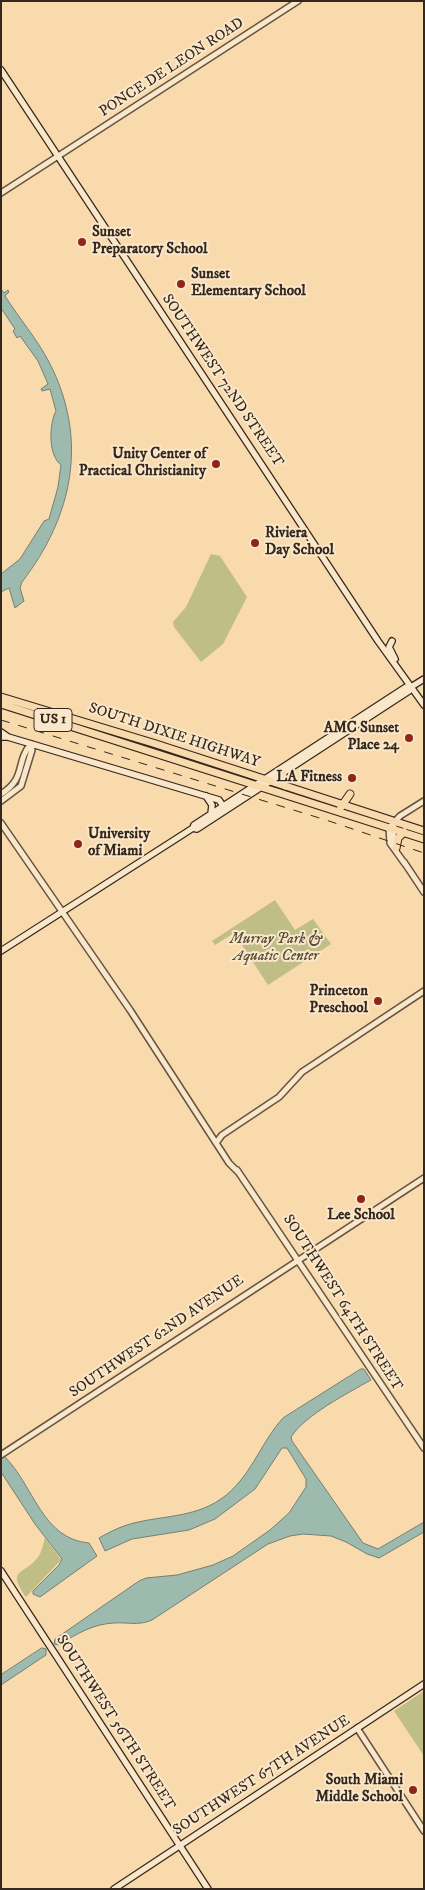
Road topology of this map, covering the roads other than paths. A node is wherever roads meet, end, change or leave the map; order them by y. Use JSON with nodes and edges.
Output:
{"nodes":[{"id":1,"x":298,"y":1,"type":"edge"},
{"id":2,"x":1,"y":70,"type":"edge"},
{"id":3,"x":58,"y":156,"type":"junction"},
{"id":4,"x":1,"y":193,"type":"edge"},
{"id":5,"x":392,"y":641,"type":"dead end"},
{"id":6,"x":396,"y":666,"type":"junction"},
{"id":7,"x":424,"y":679,"type":"edge"},
{"id":8,"x":411,"y":687,"type":"junction"},
{"id":9,"x":1,"y":696,"type":"edge"},
{"id":10,"x":10,"y":700,"type":"junction"},
{"id":11,"x":1,"y":704,"type":"edge"},
{"id":12,"x":424,"y":705,"type":"edge"},
{"id":13,"x":22,"y":711,"type":"junction"},
{"id":14,"x":95,"y":725,"type":"junction"},
{"id":15,"x":81,"y":729,"type":"junction"},
{"id":16,"x":1,"y":732,"type":"edge"},
{"id":17,"x":104,"y":736,"type":"junction"},
{"id":18,"x":1,"y":737,"type":"edge"},
{"id":19,"x":8,"y":737,"type":"junction"},
{"id":20,"x":31,"y":744,"type":"junction"},
{"id":21,"x":156,"y":744,"type":"junction"},
{"id":22,"x":142,"y":748,"type":"junction"},
{"id":23,"x":309,"y":750,"type":"junction"},
{"id":24,"x":318,"y":752,"type":"junction"},
{"id":25,"x":167,"y":756,"type":"junction"},
{"id":26,"x":302,"y":762,"type":"junction"},
{"id":27,"x":283,"y":773,"type":"junction"},
{"id":28,"x":263,"y":783,"type":"junction"},
{"id":29,"x":285,"y":786,"type":"junction"},
{"id":30,"x":1,"y":794,"type":"edge"},
{"id":31,"x":350,"y":794,"type":"junction"},
{"id":32,"x":206,"y":796,"type":"junction"},
{"id":33,"x":1,"y":801,"type":"edge"},
{"id":34,"x":423,"y":801,"type":"edge"},
{"id":35,"x":331,"y":805,"type":"junction"},
{"id":36,"x":343,"y":805,"type":"junction"},
{"id":37,"x":223,"y":806,"type":"junction"},
{"id":38,"x":357,"y":810,"type":"junction"},
{"id":39,"x":211,"y":814,"type":"junction"},
{"id":40,"x":208,"y":822,"type":"junction"},
{"id":41,"x":1,"y":823,"type":"edge"},
{"id":42,"x":392,"y":826,"type":"junction"},
{"id":43,"x":193,"y":828,"type":"junction"},
{"id":44,"x":424,"y":831,"type":"edge"},
{"id":45,"x":404,"y":832,"type":"junction"},
{"id":46,"x":424,"y":839,"type":"edge"},
{"id":47,"x":396,"y":848,"type":"junction"},
{"id":48,"x":405,"y":864,"type":"junction"},
{"id":49,"x":424,"y":892,"type":"edge"},
{"id":50,"x":62,"y":912,"type":"junction"},
{"id":51,"x":1,"y":951,"type":"edge"},
{"id":52,"x":424,"y":991,"type":"edge"},
{"id":53,"x":217,"y":1141,"type":"junction"},
{"id":54,"x":424,"y":1174,"type":"edge"},
{"id":55,"x":424,"y":1178,"type":"edge"},
{"id":56,"x":326,"y":1240,"type":"junction"},
{"id":57,"x":298,"y":1259,"type":"junction"},
{"id":58,"x":424,"y":1448,"type":"edge"},
{"id":59,"x":1,"y":1455,"type":"edge"},
{"id":60,"x":1,"y":1571,"type":"edge"},
{"id":61,"x":424,"y":1684,"type":"edge"},
{"id":62,"x":357,"y":1728,"type":"junction"},
{"id":63,"x":424,"y":1830,"type":"edge"},
{"id":64,"x":180,"y":1845,"type":"junction"},
{"id":65,"x":114,"y":1889,"type":"edge"},
{"id":66,"x":208,"y":1889,"type":"edge"}],
"edges":[{"from":1,"to":3,"type":"street","name":"PONCE DE LEON ROAD"},
{"from":2,"to":3,"type":"main road","name":"SOUTHWEST 72ND STREET"},
{"from":3,"to":4,"type":"street","name":"PONCE DE LEON ROAD"},
{"from":3,"to":6,"type":"main road","name":"SOUTHWEST 72ND STREET"},
{"from":5,"to":6,"type":"main road"},
{"from":6,"to":8,"type":"main road","name":"SOUTHWEST 72ND STREET"},
{"from":7,"to":8,"type":"main road"},
{"from":8,"to":12,"type":"main road","name":"SOUTHWEST 72ND STREET"},
{"from":8,"to":23,"type":"main road"},
{"from":8,"to":24,"type":"main road"},
{"from":9,"to":10,"type":"highway","name":"SOUTH DIXIE HIGHWAY","number":"US 1"},
{"from":10,"to":11,"type":"highway"},
{"from":10,"to":13,"type":"highway"},
{"from":10,"to":14,"type":"highway","name":"SOUTH DIXIE HIGHWAY","number":"US 1"},
{"from":11,"to":13,"type":"highway","name":"SOUTH DIXIE HIGHWAY","number":"US 1"},
{"from":13,"to":15,"type":"highway","name":"SOUTH DIXIE HIGHWAY","number":"US 1"},
{"from":14,"to":15,"type":"highway"},
{"from":14,"to":17,"type":"highway"},
{"from":14,"to":21,"type":"highway","name":"SOUTH DIXIE HIGHWAY","number":"US 1"},
{"from":15,"to":17,"type":"highway","name":"SOUTH DIXIE HIGHWAY","number":"US 1"},
{"from":16,"to":19,"type":"main road"},
{"from":17,"to":22,"type":"highway","name":"SOUTH DIXIE HIGHWAY","number":"US 1"},
{"from":18,"to":19,"type":"main road"},
{"from":19,"to":20,"type":"main road"},
{"from":20,"to":30,"type":"street"},
{"from":20,"to":32,"type":"main road"},
{"from":20,"to":33,"type":"street"},
{"from":21,"to":22,"type":"highway"},
{"from":21,"to":25,"type":"highway"},
{"from":21,"to":28,"type":"highway","name":"SOUTH DIXIE HIGHWAY","number":"US 1"},
{"from":22,"to":25,"type":"highway","name":"SOUTH DIXIE HIGHWAY","number":"US 1"},
{"from":23,"to":24,"type":"main road"},
{"from":23,"to":26,"type":"main road"},
{"from":23,"to":28,"type":"main road"},
{"from":24,"to":26,"type":"main road"},
{"from":25,"to":28,"type":"highway","name":"SOUTH DIXIE HIGHWAY","number":"US 1"},
{"from":26,"to":27,"type":"main road"},
{"from":27,"to":28,"type":"main road"},
{"from":27,"to":29,"type":"highway"},
{"from":28,"to":29,"type":"highway","name":"SOUTH DIXIE HIGHWAY","number":"US 1"},
{"from":28,"to":35,"type":"highway","name":"SOUTH DIXIE HIGHWAY","number":"US 1"},
{"from":28,"to":37,"type":"main road"},
{"from":28,"to":40,"type":"main road"},
{"from":29,"to":35,"type":"highway","name":"SOUTH DIXIE HIGHWAY","number":"US 1"},
{"from":31,"to":35,"type":"highway"},
{"from":31,"to":36,"type":"highway"},
{"from":31,"to":38,"type":"highway"},
{"from":32,"to":37,"type":"main road"},
{"from":32,"to":39,"type":"main road"},
{"from":34,"to":42,"type":"street"},
{"from":35,"to":36,"type":"highway"},
{"from":35,"to":42,"type":"highway","name":"SOUTH DIXIE HIGHWAY","number":"US 1"},
{"from":36,"to":38,"type":"highway","name":"SOUTH DIXIE HIGHWAY","number":"US 1"},
{"from":37,"to":39,"type":"main road"},
{"from":37,"to":40,"type":"main road"},
{"from":38,"to":42,"type":"highway","name":"SOUTH DIXIE HIGHWAY","number":"US 1"},
{"from":39,"to":43,"type":"main road"},
{"from":40,"to":43,"type":"main road"},
{"from":41,"to":50,"type":"street","name":"SOUTHWEST 64TH STREET"},
{"from":42,"to":44,"type":"highway","name":"SOUTH DIXIE HIGHWAY","number":"US 1"},
{"from":42,"to":45,"type":"highway","name":"SOUTH DIXIE HIGHWAY","number":"US 1"},
{"from":42,"to":47,"type":"street"},
{"from":42,"to":48,"type":"street"},
{"from":43,"to":50,"type":"main road"},
{"from":45,"to":46,"type":"highway","name":"SOUTH DIXIE HIGHWAY","number":"US 1"},
{"from":45,"to":47,"type":"highway"},
{"from":47,"to":48,"type":"street"},
{"from":48,"to":49,"type":"street"},
{"from":50,"to":51,"type":"main road"},
{"from":50,"to":53,"type":"street","name":"SOUTHWEST 64TH STREET"},
{"from":52,"to":53,"type":"street"},
{"from":53,"to":57,"type":"street","name":"SOUTHWEST 64TH STREET"},
{"from":54,"to":56,"type":"street","name":"SOUTHWEST 62ND AVENUE"},
{"from":55,"to":56,"type":"street","name":"SOUTHWEST 62ND AVENUE"},
{"from":56,"to":57,"type":"street","name":"SOUTHWEST 62ND AVENUE"},
{"from":57,"to":58,"type":"street","name":"SOUTHWEST 64TH STREET"},
{"from":57,"to":59,"type":"street","name":"SOUTHWEST 62ND AVENUE"},
{"from":60,"to":64,"type":"main road","name":"SOUTHWEST 56TH STREET"},
{"from":61,"to":62,"type":"main road","name":"SOUTHWEST 67TH AVENUE"},
{"from":62,"to":63,"type":"street"},
{"from":62,"to":64,"type":"main road","name":"SOUTHWEST 67TH AVENUE"},
{"from":64,"to":65,"type":"main road","name":"SOUTHWEST 67TH AVENUE"},
{"from":64,"to":66,"type":"main road","name":"SOUTHWEST 56TH STREET"}]}
